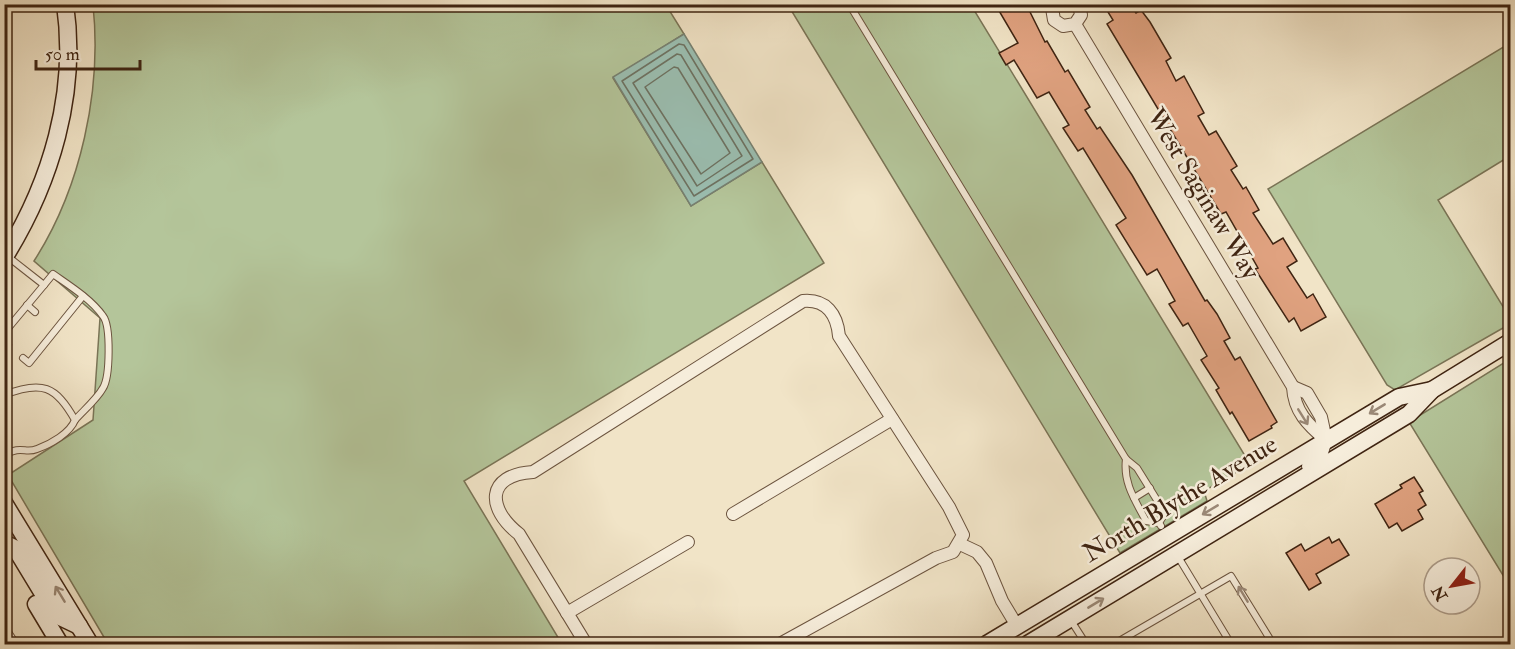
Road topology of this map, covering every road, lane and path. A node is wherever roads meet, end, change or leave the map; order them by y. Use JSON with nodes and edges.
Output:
{"nodes":[{"id":1,"x":65,"y":4,"type":"edge"},
{"id":2,"x":849,"y":4,"type":"edge"},
{"id":3,"x":1055,"y":4,"type":"edge"},
{"id":4,"x":1079,"y":4,"type":"edge"},
{"id":5,"x":1075,"y":24,"type":"junction"},
{"id":6,"x":5,"y":257,"type":"edge"},
{"id":7,"x":44,"y":285,"type":"junction"},
{"id":8,"x":83,"y":296,"type":"junction"},
{"id":9,"x":27,"y":305,"type":"junction"},
{"id":10,"x":35,"y":312,"type":"dead end"},
{"id":11,"x":6,"y":327,"type":"edge"},
{"id":12,"x":1510,"y":342,"type":"edge"},
{"id":13,"x":23,"y":358,"type":"dead end"},
{"id":14,"x":1431,"y":390,"type":"junction"},
{"id":15,"x":4,"y":395,"type":"edge"},
{"id":16,"x":892,"y":419,"type":"junction"},
{"id":17,"x":75,"y":420,"type":"junction"},
{"id":18,"x":1326,"y":440,"type":"junction"},
{"id":19,"x":4,"y":455,"type":"edge"},
{"id":20,"x":1126,"y":459,"type":"junction"},
{"id":21,"x":1150,"y":488,"type":"junction"},
{"id":22,"x":1134,"y":498,"type":"junction"},
{"id":23,"x":4,"y":503,"type":"edge"},
{"id":24,"x":733,"y":514,"type":"dead end"},
{"id":25,"x":1226,"y":525,"type":"junction"},
{"id":26,"x":1163,"y":530,"type":"junction"},
{"id":27,"x":688,"y":542,"type":"dead end"},
{"id":28,"x":4,"y":543,"type":"edge"},
{"id":29,"x":960,"y":544,"type":"junction"},
{"id":30,"x":4,"y":552,"type":"edge"},
{"id":31,"x":1177,"y":554,"type":"junction"},
{"id":32,"x":1200,"y":594,"type":"junction"},
{"id":33,"x":1059,"y":601,"type":"junction"},
{"id":34,"x":567,"y":613,"type":"junction"},
{"id":35,"x":1070,"y":619,"type":"junction"},
{"id":36,"x":4,"y":626,"type":"edge"},
{"id":37,"x":1017,"y":626,"type":"junction"},
{"id":38,"x":80,"y":627,"type":"junction"},
{"id":39,"x":16,"y":645,"type":"edge"},
{"id":40,"x":60,"y":645,"type":"edge"},
{"id":41,"x":90,"y":645,"type":"edge"},
{"id":42,"x":585,"y":645,"type":"edge"},
{"id":43,"x":780,"y":645,"type":"edge"},
{"id":44,"x":987,"y":645,"type":"edge"},
{"id":45,"x":1028,"y":645,"type":"edge"},
{"id":46,"x":1086,"y":645,"type":"edge"},
{"id":47,"x":1114,"y":645,"type":"edge"},
{"id":48,"x":1231,"y":645,"type":"edge"},
{"id":49,"x":1273,"y":645,"type":"edge"}],
"edges":[{"from":1,"to":6,"type":"street"},
{"from":2,"to":20,"type":"lane"},
{"from":3,"to":5,"type":"street"},
{"from":4,"to":5,"type":"street"},
{"from":5,"to":18,"type":"street","name":"West Saginaw Way"},
{"from":6,"to":7,"type":"lane"},
{"from":7,"to":8,"type":"lane"},
{"from":7,"to":9,"type":"lane"},
{"from":8,"to":13,"type":"lane"},
{"from":8,"to":17,"type":"lane"},
{"from":9,"to":10,"type":"lane"},
{"from":9,"to":11,"type":"lane"},
{"from":12,"to":14,"type":"street","name":"North Blythe Avenue"},
{"from":14,"to":18,"type":"street","name":"North Blythe Avenue","one_way":true},
{"from":14,"to":25,"type":"street","name":"North Blythe Avenue"},
{"from":15,"to":17,"type":"lane"},
{"from":16,"to":24,"type":"street"},
{"from":16,"to":29,"type":"street"},
{"from":16,"to":34,"type":"street"},
{"from":17,"to":19,"type":"lane"},
{"from":18,"to":25,"type":"street","name":"North Blythe Avenue"},
{"from":18,"to":26,"type":"street","name":"North Blythe Avenue","one_way":true},
{"from":20,"to":21,"type":"lane"},
{"from":20,"to":22,"type":"lane"},
{"from":21,"to":22,"type":"lane"},
{"from":21,"to":26,"type":"lane"},
{"from":22,"to":26,"type":"lane"},
{"from":38,"to":23,"type":"street","one_way":true},
{"from":25,"to":31,"type":"street","name":"North Blythe Avenue"},
{"from":26,"to":33,"type":"street","name":"North Blythe Avenue"},
{"from":27,"to":34,"type":"street"},
{"from":28,"to":38,"type":"street"},
{"from":29,"to":37,"type":"street"},
{"from":29,"to":43,"type":"street"},
{"from":30,"to":40,"type":"street"},
{"from":31,"to":32,"type":"lane"},
{"from":35,"to":31,"type":"street","name":"North Blythe Avenue","one_way":true},
{"from":32,"to":47,"type":"lane"},
{"from":32,"to":48,"type":"lane"},
{"from":49,"to":32,"type":"lane","one_way":true},
{"from":33,"to":35,"type":"street"},
{"from":33,"to":37,"type":"street","name":"North Blythe Avenue"},
{"from":34,"to":42,"type":"street"},
{"from":35,"to":45,"type":"street","name":"North Blythe Avenue"},
{"from":35,"to":46,"type":"lane"},
{"from":36,"to":39,"type":"lane"},
{"from":37,"to":44,"type":"street","name":"North Blythe Avenue"},
{"from":38,"to":41,"type":"street"}]}
